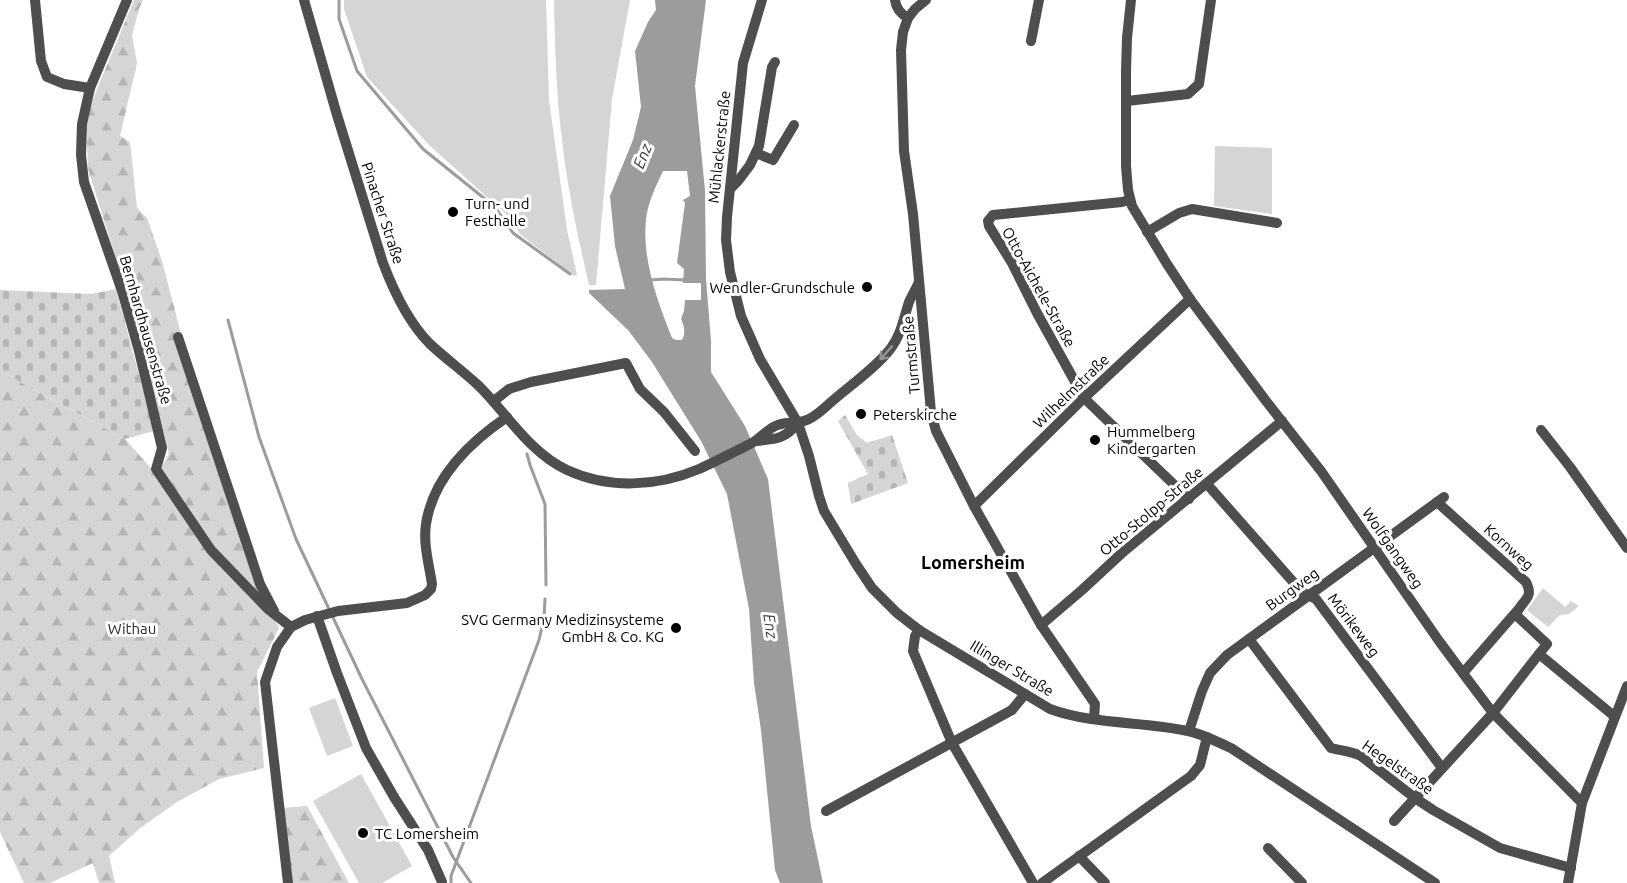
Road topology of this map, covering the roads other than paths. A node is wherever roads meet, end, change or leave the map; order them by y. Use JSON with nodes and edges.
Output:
{"nodes":[{"id":1,"x":35,"y":0,"type":"edge"},
{"id":2,"x":127,"y":0,"type":"edge"},
{"id":3,"x":304,"y":0,"type":"edge"},
{"id":4,"x":762,"y":0,"type":"edge"},
{"id":5,"x":896,"y":0,"type":"edge"},
{"id":6,"x":926,"y":0,"type":"edge"},
{"id":7,"x":1039,"y":0,"type":"edge"},
{"id":8,"x":1131,"y":0,"type":"edge"},
{"id":9,"x":1211,"y":0,"type":"edge"},
{"id":10,"x":908,"y":18,"type":"junction"},
{"id":11,"x":1031,"y":41,"type":"dead end"},
{"id":12,"x":776,"y":62,"type":"dead end"},
{"id":13,"x":90,"y":88,"type":"junction"},
{"id":14,"x":1127,"y":101,"type":"junction"},
{"id":15,"x":794,"y":125,"type":"dead end"},
{"id":16,"x":756,"y":153,"type":"junction"},
{"id":17,"x":730,"y":189,"type":"junction"},
{"id":18,"x":1129,"y":200,"type":"junction"},
{"id":19,"x":1277,"y":222,"type":"dead end"},
{"id":20,"x":1147,"y":232,"type":"junction"},
{"id":21,"x":919,"y":282,"type":"junction"},
{"id":22,"x":736,"y":298,"type":"joint"},
{"id":23,"x":1190,"y":299,"type":"junction"},
{"id":24,"x":178,"y":337,"type":"dead end"},
{"id":25,"x":1084,"y":398,"type":"junction"},
{"id":26,"x":494,"y":401,"type":"junction"},
{"id":27,"x":507,"y":417,"type":"junction"},
{"id":28,"x":1282,"y":421,"type":"junction"},
{"id":29,"x":798,"y":423,"type":"junction"},
{"id":30,"x":1541,"y":430,"type":"dead end"},
{"id":31,"x":695,"y":451,"type":"dead end"},
{"id":32,"x":1207,"y":484,"type":"junction"},
{"id":33,"x":1189,"y":499,"type":"junction"},
{"id":34,"x":1441,"y":500,"type":"joint"},
{"id":35,"x":974,"y":506,"type":"junction"},
{"id":36,"x":1374,"y":548,"type":"junction"},
{"id":37,"x":1627,"y":548,"type":"edge"},
{"id":38,"x":1308,"y":595,"type":"junction"},
{"id":39,"x":1516,"y":611,"type":"junction"},
{"id":40,"x":275,"y":615,"type":"junction"},
{"id":41,"x":321,"y":615,"type":"junction"},
{"id":42,"x":1041,"y":625,"type":"junction"},
{"id":43,"x":291,"y":627,"type":"junction"},
{"id":44,"x":919,"y":630,"type":"junction"},
{"id":45,"x":1249,"y":639,"type":"junction"},
{"id":46,"x":1539,"y":654,"type":"junction"},
{"id":47,"x":1463,"y":673,"type":"junction"},
{"id":48,"x":1627,"y":686,"type":"edge"},
{"id":49,"x":1025,"y":694,"type":"junction"},
{"id":50,"x":1493,"y":713,"type":"junction"},
{"id":51,"x":1614,"y":716,"type":"junction"},
{"id":52,"x":1094,"y":719,"type":"junction"},
{"id":53,"x":1189,"y":731,"type":"junction"},
{"id":54,"x":1207,"y":737,"type":"junction"},
{"id":55,"x":952,"y":743,"type":"junction"},
{"id":56,"x":1442,"y":768,"type":"junction"},
{"id":57,"x":1415,"y":798,"type":"junction"},
{"id":58,"x":1582,"y":803,"type":"junction"},
{"id":59,"x":826,"y":811,"type":"dead end"},
{"id":60,"x":1394,"y":821,"type":"dead end"},
{"id":61,"x":1268,"y":848,"type":"dead end"},
{"id":62,"x":1079,"y":856,"type":"junction"},
{"id":63,"x":1571,"y":868,"type":"junction"},
{"id":64,"x":441,"y":882,"type":"edge"},
{"id":65,"x":288,"y":883,"type":"edge"},
{"id":66,"x":1033,"y":883,"type":"edge"},
{"id":67,"x":1042,"y":883,"type":"edge"},
{"id":68,"x":1105,"y":883,"type":"edge"},
{"id":69,"x":1302,"y":883,"type":"edge"},
{"id":70,"x":1435,"y":883,"type":"edge"},
{"id":71,"x":1568,"y":883,"type":"edge"}],
"edges":[{"from":1,"to":13,"type":"street"},
{"from":2,"to":13,"type":"street","name":"Bernhardhausenstraße"},
{"from":3,"to":26,"type":"street","name":"Pinacher Straße"},
{"from":4,"to":17,"type":"street","name":"Mühlackerstraße"},
{"from":5,"to":10,"type":"street"},
{"from":6,"to":10,"type":"street"},
{"from":7,"to":11,"type":"street"},
{"from":8,"to":14,"type":"street","name":"Wolfgangweg"},
{"from":9,"to":14,"type":"street"},
{"from":10,"to":21,"type":"street","name":"Turmstraße"},
{"from":12,"to":16,"type":"street"},
{"from":13,"to":40,"type":"street","name":"Bernhardhausenstraße"},
{"from":14,"to":18,"type":"street","name":"Wolfgangweg"},
{"from":15,"to":16,"type":"street"},
{"from":16,"to":17,"type":"street"},
{"from":17,"to":22,"type":"street","name":"Mühlackerstraße"},
{"from":18,"to":20,"type":"street","name":"Wolfgangweg"},
{"from":18,"to":25,"type":"street","name":"Otto-Aichele-Straße"},
{"from":19,"to":20,"type":"street"},
{"from":20,"to":23,"type":"street","name":"Wolfgangweg"},
{"from":21,"to":29,"type":"street","name":"Pinacher Straße","one_way":true},
{"from":21,"to":35,"type":"street","name":"Turmstraße"},
{"from":22,"to":29,"type":"street","name":"Illinger Straße"},
{"from":23,"to":25,"type":"street","name":"Wilhelmstraße"},
{"from":23,"to":28,"type":"street","name":"Wolfgangweg"},
{"from":24,"to":40,"type":"street"},
{"from":25,"to":33,"type":"street"},
{"from":25,"to":35,"type":"street","name":"Wilhelmstraße"},
{"from":26,"to":27,"type":"street","name":"Pinacher Straße"},
{"from":26,"to":31,"type":"street"},
{"from":27,"to":29,"type":"street","name":"Pinacher Straße"},
{"from":27,"to":41,"type":"street"},
{"from":28,"to":32,"type":"street","name":"Otto-Stolpp-Straße"},
{"from":28,"to":36,"type":"street","name":"Wolfgangweg"},
{"from":29,"to":44,"type":"street","name":"Illinger Straße"},
{"from":30,"to":37,"type":"street"},
{"from":32,"to":33,"type":"street","name":"Otto-Stolpp-Straße"},
{"from":32,"to":38,"type":"street","name":"Mörikeweg"},
{"from":33,"to":42,"type":"street","name":"Otto-Stolpp-Straße"},
{"from":34,"to":36,"type":"street","name":"Burgweg"},
{"from":34,"to":39,"type":"street","name":"Kornweg"},
{"from":35,"to":42,"type":"street","name":"Turmstraße"},
{"from":36,"to":38,"type":"street","name":"Burgweg"},
{"from":36,"to":47,"type":"street","name":"Wolfgangweg"},
{"from":38,"to":45,"type":"street","name":"Burgweg"},
{"from":38,"to":56,"type":"street","name":"Mörikeweg"},
{"from":39,"to":46,"type":"street"},
{"from":39,"to":47,"type":"street","name":"Kornweg"},
{"from":40,"to":43,"type":"street","name":"Bernhardhausenstraße"},
{"from":41,"to":43,"type":"street"},
{"from":41,"to":64,"type":"street"},
{"from":42,"to":52,"type":"street","name":"Turmstraße"},
{"from":43,"to":65,"type":"street"},
{"from":44,"to":49,"type":"street","name":"Illinger Straße"},
{"from":44,"to":55,"type":"street"},
{"from":45,"to":53,"type":"street","name":"Burgweg"},
{"from":45,"to":57,"type":"street","name":"Hegelstraße"},
{"from":46,"to":50,"type":"street"},
{"from":46,"to":51,"type":"street"},
{"from":47,"to":50,"type":"street","name":"Wolfgangweg"},
{"from":48,"to":51,"type":"street"},
{"from":49,"to":52,"type":"street","name":"Illinger Straße"},
{"from":49,"to":55,"type":"street"},
{"from":50,"to":56,"type":"street"},
{"from":50,"to":58,"type":"street","name":"Wolfgangweg"},
{"from":51,"to":58,"type":"street"},
{"from":52,"to":53,"type":"street","name":"Illinger Straße"},
{"from":53,"to":54,"type":"street","name":"Illinger Straße"},
{"from":54,"to":62,"type":"street"},
{"from":54,"to":70,"type":"street","name":"Illinger Straße"},
{"from":55,"to":59,"type":"street"},
{"from":55,"to":66,"type":"street"},
{"from":56,"to":57,"type":"street"},
{"from":57,"to":60,"type":"street"},
{"from":57,"to":63,"type":"street","name":"Hegelstraße"},
{"from":58,"to":63,"type":"street"},
{"from":61,"to":69,"type":"street"},
{"from":62,"to":67,"type":"street"},
{"from":62,"to":68,"type":"street"},
{"from":63,"to":71,"type":"street"}]}
